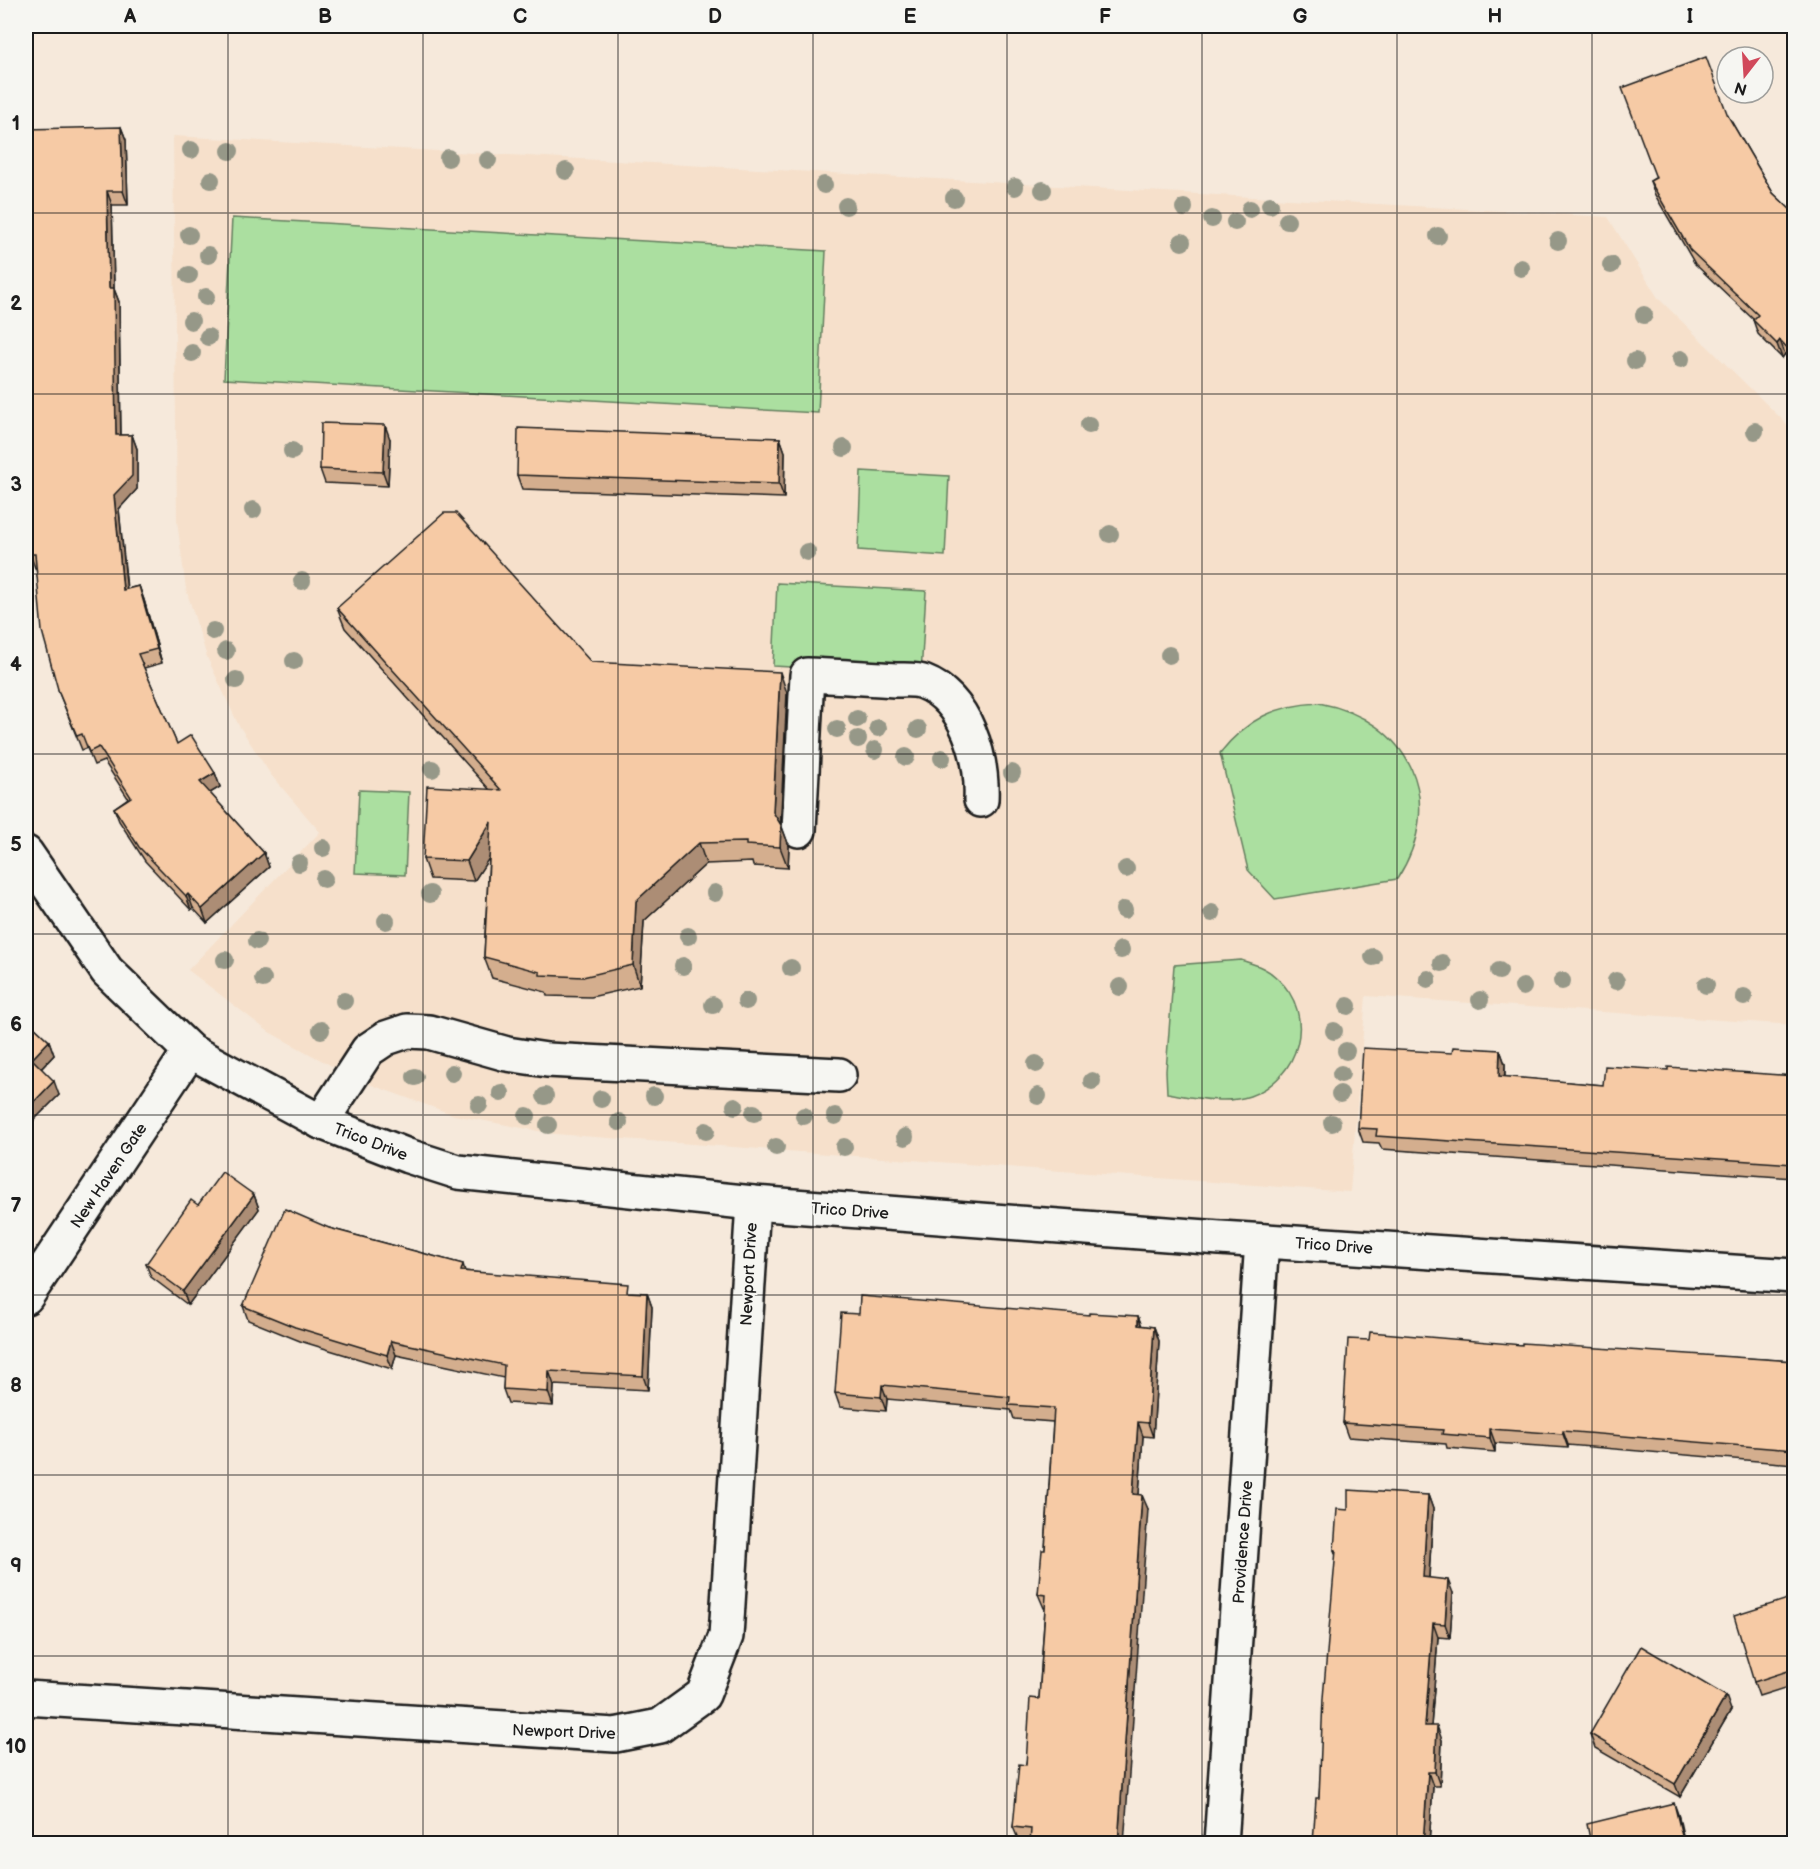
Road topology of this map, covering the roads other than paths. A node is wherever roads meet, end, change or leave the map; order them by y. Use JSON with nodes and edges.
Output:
{"nodes":[{"id":1,"x":981,"y":800,"type":"dead end"},
{"id":2,"x":799,"y":830,"type":"dead end"},
{"id":3,"x":26,"y":853,"type":"edge"},
{"id":4,"x":190,"y":1051,"type":"junction"},
{"id":5,"x":839,"y":1075,"type":"dead end"},
{"id":6,"x":321,"y":1122,"type":"junction"},
{"id":7,"x":753,"y":1203,"type":"junction"},
{"id":8,"x":1262,"y":1241,"type":"junction"},
{"id":9,"x":1794,"y":1276,"type":"edge"},
{"id":10,"x":26,"y":1297,"type":"edge"},
{"id":11,"x":26,"y":1698,"type":"edge"},
{"id":12,"x":1221,"y":1844,"type":"edge"}],
"edges":[{"from":1,"to":2,"type":"street"},
{"from":3,"to":4,"type":"street","name":"Trico Drive"},
{"from":4,"to":6,"type":"street","name":"Trico Drive"},
{"from":4,"to":10,"type":"street","name":"New Haven Gate"},
{"from":5,"to":6,"type":"street"},
{"from":6,"to":7,"type":"street","name":"Trico Drive"},
{"from":7,"to":8,"type":"street","name":"Trico Drive"},
{"from":7,"to":11,"type":"street","name":"Newport Drive"},
{"from":8,"to":9,"type":"street","name":"Trico Drive"},
{"from":8,"to":12,"type":"street","name":"Providence Drive"}]}
